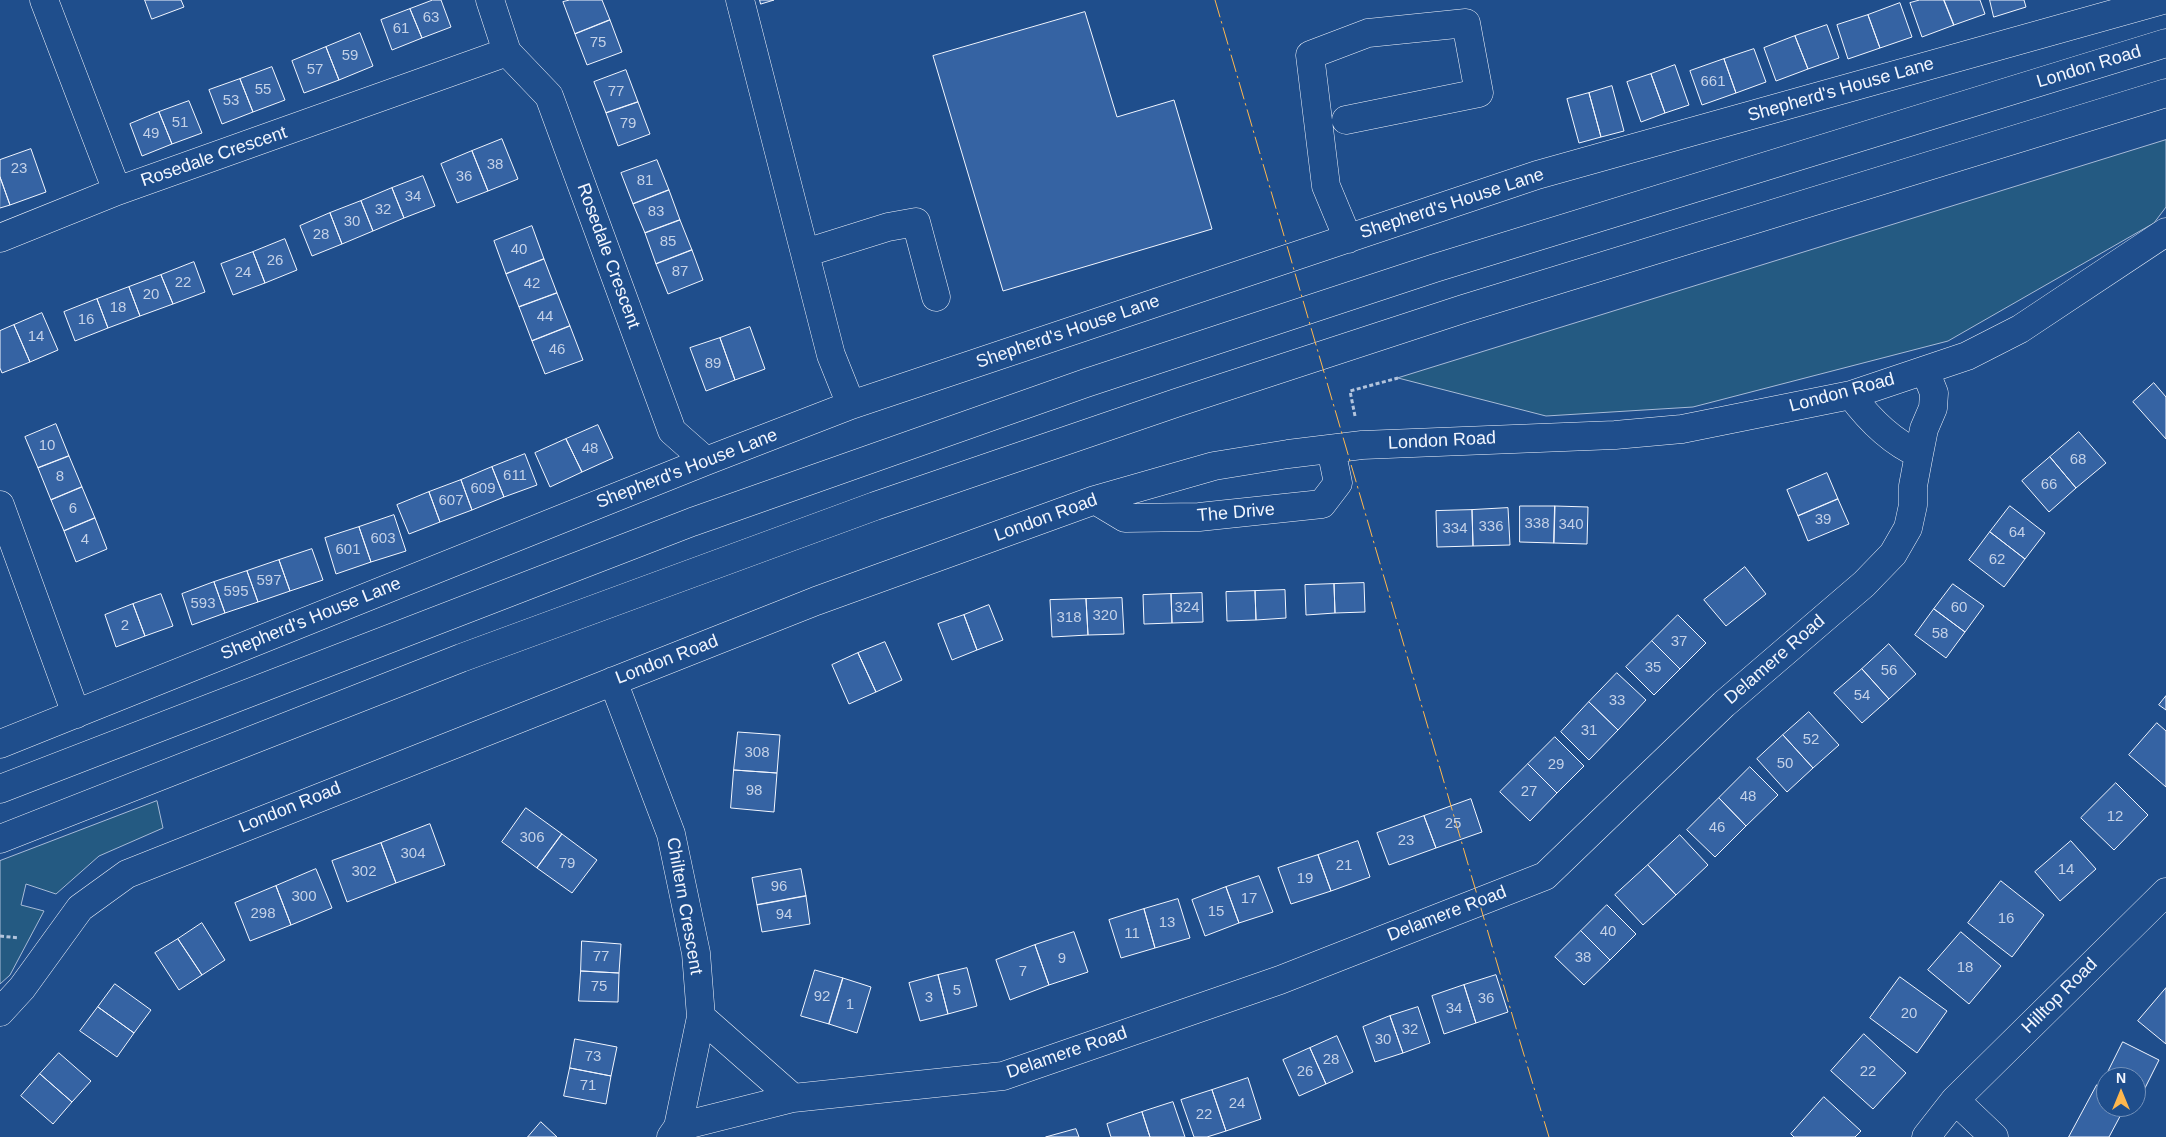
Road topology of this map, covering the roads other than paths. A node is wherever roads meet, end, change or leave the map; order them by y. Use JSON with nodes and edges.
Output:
{"nodes":[{"id":1,"x":44,"y":0,"type":"edge"},
{"id":2,"x":490,"y":0,"type":"edge"},
{"id":3,"x":740,"y":0,"type":"edge"},
{"id":4,"x":2163,"y":0,"type":"edge"},
{"id":5,"x":2166,"y":43,"type":"edge"},
{"id":6,"x":507,"y":52,"type":"junction"},
{"id":7,"x":2166,"y":93,"type":"edge"},
{"id":8,"x":1346,"y":120,"type":"dead end"},
{"id":9,"x":118,"y":191,"type":"junction"},
{"id":10,"x":2166,"y":232,"type":"edge"},
{"id":11,"x":0,"y":238,"type":"edge"},
{"id":12,"x":1348,"y":238,"type":"junction"},
{"id":13,"x":805,"y":253,"type":"junction"},
{"id":14,"x":936,"y":297,"type":"dead end"},
{"id":15,"x":1925,"y":370,"type":"junction"},
{"id":16,"x":1852,"y":395,"type":"junction"},
{"id":17,"x":851,"y":405,"type":"junction"},
{"id":18,"x":1331,"y":449,"type":"junction"},
{"id":19,"x":1919,"y":454,"type":"junction"},
{"id":20,"x":706,"y":461,"type":"junction"},
{"id":21,"x":1095,"y":500,"type":"junction"},
{"id":22,"x":0,"y":505,"type":"edge"},
{"id":23,"x":613,"y":681,"type":"junction"},
{"id":24,"x":76,"y":714,"type":"junction"},
{"id":25,"x":0,"y":744,"type":"edge"},
{"id":26,"x":0,"y":790,"type":"edge"},
{"id":27,"x":0,"y":839,"type":"edge"},
{"id":28,"x":2166,"y":892,"type":"edge"},
{"id":29,"x":0,"y":1012,"type":"edge"},
{"id":30,"x":701,"y":1017,"type":"junction"},
{"id":31,"x":792,"y":1098,"type":"junction"},
{"id":32,"x":1955,"y":1100,"type":"junction"},
{"id":33,"x":675,"y":1132,"type":"edge"},
{"id":34,"x":1926,"y":1137,"type":"edge"},
{"id":35,"x":1994,"y":1137,"type":"edge"}],
"edges":[{"from":1,"to":9,"type":"street","name":"Rosedale Crescent"},
{"from":2,"to":6,"type":"street","name":"Rosedale Crescent"},
{"from":3,"to":13,"type":"street"},
{"from":4,"to":12,"type":"street","name":"Shepherd's House Lane"},
{"from":5,"to":26,"type":"street","name":"London Road"},
{"from":6,"to":9,"type":"street","name":"Rosedale Crescent"},
{"from":6,"to":20,"type":"street","name":"Rosedale Crescent"},
{"from":7,"to":27,"type":"street"},
{"from":8,"to":12,"type":"street"},
{"from":9,"to":11,"type":"street","name":"Rosedale Crescent"},
{"from":10,"to":15,"type":"street","name":"London Road"},
{"from":12,"to":17,"type":"street","name":"Shepherd's House Lane"},
{"from":13,"to":14,"type":"street"},
{"from":13,"to":17,"type":"street"},
{"from":15,"to":16,"type":"street","name":"London Road"},
{"from":15,"to":19,"type":"street","name":"Delamere Road"},
{"from":16,"to":18,"type":"street","name":"London Road"},
{"from":16,"to":19,"type":"street"},
{"from":17,"to":20,"type":"street","name":"Shepherd's House Lane"},
{"from":18,"to":21,"type":"street","name":"London Road"},
{"from":18,"to":21,"type":"street","name":"The Drive"},
{"from":19,"to":31,"type":"street","name":"Delamere Road"},
{"from":20,"to":24,"type":"street","name":"Shepherd's House Lane"},
{"from":21,"to":23,"type":"street","name":"London Road"},
{"from":22,"to":24,"type":"street"},
{"from":23,"to":29,"type":"street","name":"London Road"},
{"from":23,"to":30,"type":"street","name":"Chiltern Crescent"},
{"from":24,"to":25,"type":"street","name":"Shepherd's House Lane"},
{"from":28,"to":32,"type":"street","name":"Hilltop Road"},
{"from":30,"to":31,"type":"street"},
{"from":30,"to":33,"type":"street","name":"Chiltern Crescent"},
{"from":31,"to":33,"type":"street","name":"Delamere Road"},
{"from":32,"to":34,"type":"street","name":"Hilltop Road"},
{"from":32,"to":35,"type":"street"}]}
